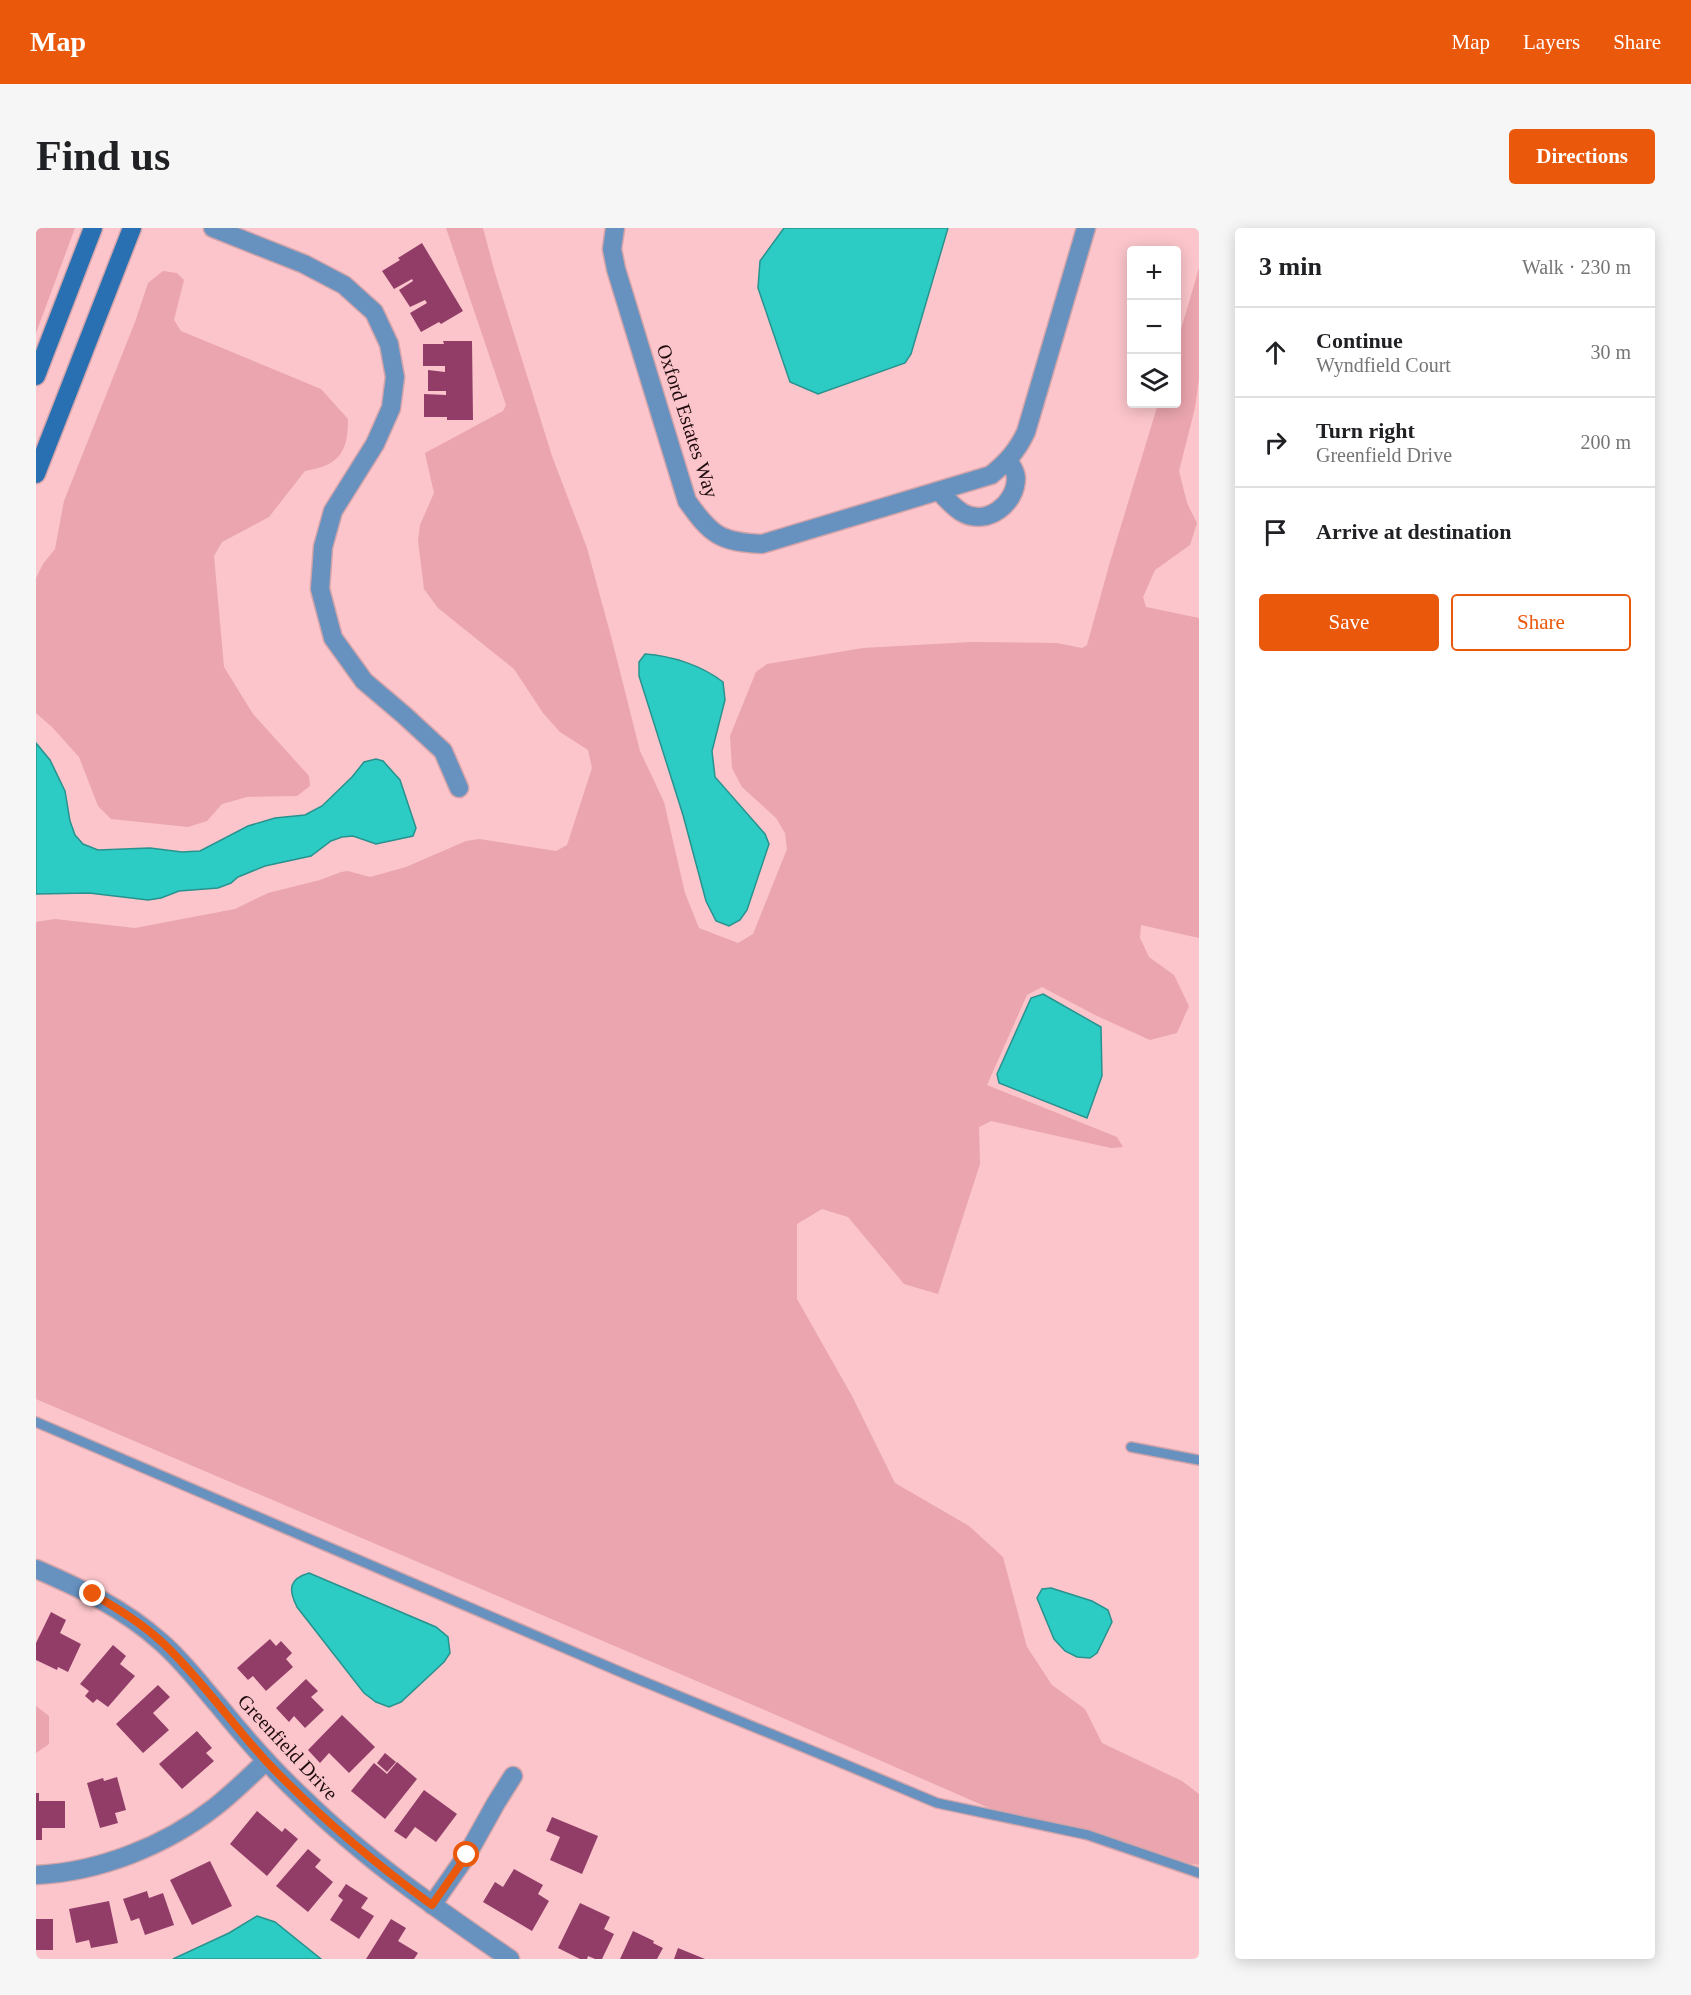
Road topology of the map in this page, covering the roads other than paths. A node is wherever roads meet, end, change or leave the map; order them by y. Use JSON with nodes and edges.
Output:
{"nodes":[{"id":1,"x":93,"y":228,"type":"edge"},
{"id":2,"x":132,"y":228,"type":"edge"},
{"id":3,"x":213,"y":228,"type":"edge"},
{"id":4,"x":615,"y":228,"type":"edge"},
{"id":5,"x":1086,"y":228,"type":"edge"},
{"id":6,"x":36,"y":376,"type":"edge"},
{"id":7,"x":1009,"y":461,"type":"junction"},
{"id":8,"x":36,"y":474,"type":"edge"},
{"id":9,"x":939,"y":491,"type":"junction"},
{"id":10,"x":459,"y":788,"type":"dead end"},
{"id":11,"x":36,"y":1422,"type":"edge"},
{"id":12,"x":1131,"y":1447,"type":"dead end"},
{"id":13,"x":1199,"y":1460,"type":"edge"},
{"id":14,"x":36,"y":1569,"type":"edge"},
{"id":15,"x":266,"y":1761,"type":"junction"},
{"id":16,"x":513,"y":1776,"type":"dead end"},
{"id":17,"x":1199,"y":1873,"type":"edge"},
{"id":18,"x":36,"y":1875,"type":"edge"},
{"id":19,"x":432,"y":1905,"type":"junction"},
{"id":20,"x":510,"y":1959,"type":"edge"}],
"edges":[{"from":1,"to":6,"type":"main road"},
{"from":2,"to":8,"type":"main road"},
{"from":3,"to":10,"type":"street"},
{"from":4,"to":9,"type":"street","name":"Oxford Estates Way"},
{"from":5,"to":7,"type":"street","name":"Oxford Estates Way"},
{"from":7,"to":9,"type":"street","name":"Oxford Estates Way"},
{"from":7,"to":9,"type":"street"},
{"from":11,"to":17,"type":"lane"},
{"from":12,"to":13,"type":"lane"},
{"from":14,"to":15,"type":"street","name":"Greenfield Drive"},
{"from":15,"to":18,"type":"street"},
{"from":15,"to":19,"type":"street","name":"Greenfield Drive"},
{"from":16,"to":19,"type":"street"},
{"from":19,"to":20,"type":"street","name":"Greenfield Drive"}]}
